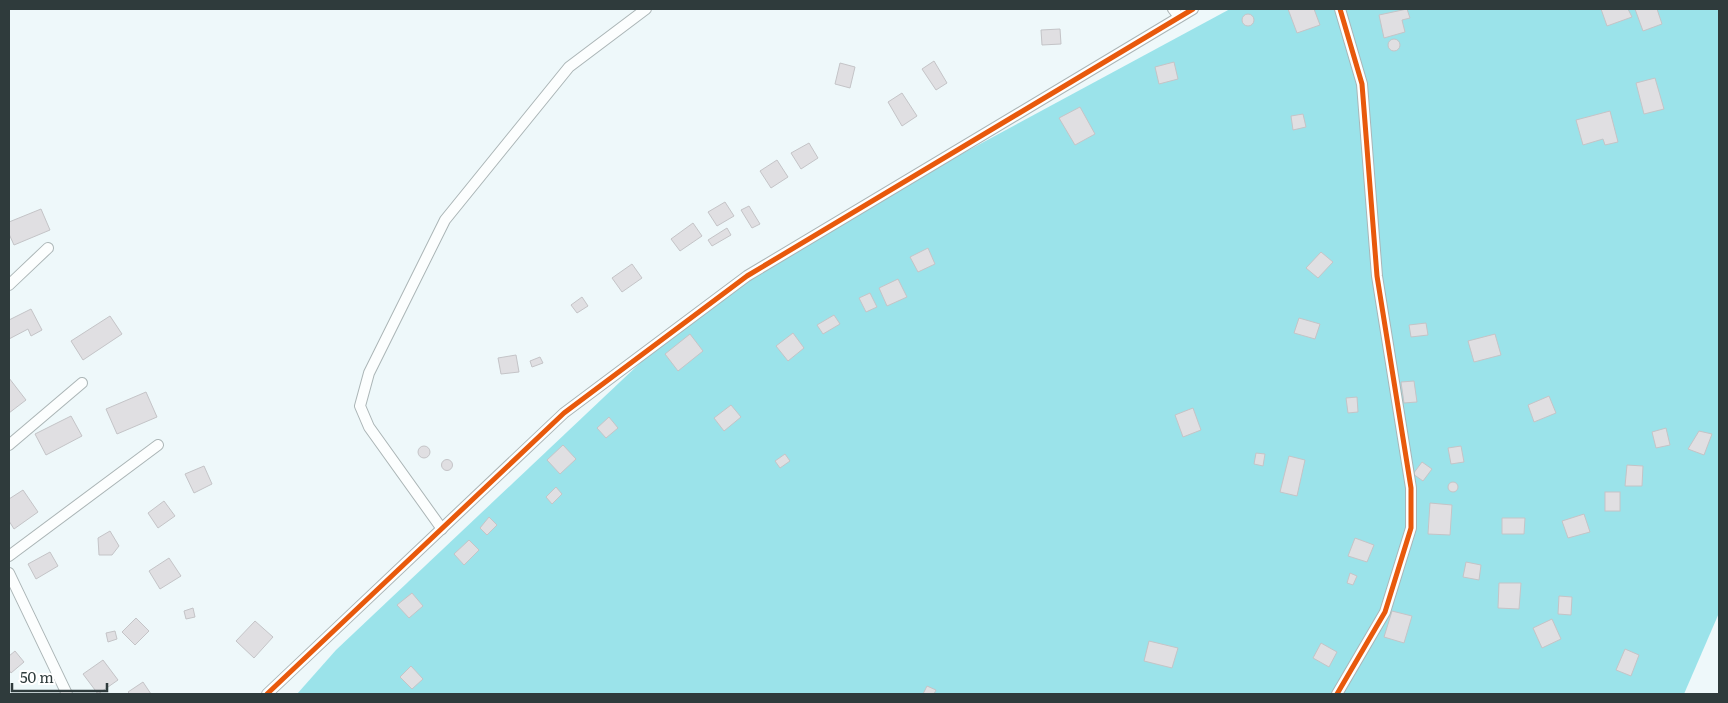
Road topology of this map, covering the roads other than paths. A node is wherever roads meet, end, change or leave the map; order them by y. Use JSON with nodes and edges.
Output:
{"nodes":[{"id":1,"x":646,"y":9,"type":"edge"},
{"id":2,"x":1193,"y":9,"type":"edge"},
{"id":3,"x":1340,"y":9,"type":"edge"},
{"id":4,"x":1176,"y":13,"type":"edge"},
{"id":5,"x":48,"y":248,"type":"dead end"},
{"id":6,"x":9,"y":285,"type":"edge"},
{"id":7,"x":82,"y":383,"type":"dead end"},
{"id":8,"x":9,"y":445,"type":"edge"},
{"id":9,"x":158,"y":445,"type":"dead end"},
{"id":10,"x":442,"y":529,"type":"junction"},
{"id":11,"x":9,"y":556,"type":"edge"},
{"id":12,"x":9,"y":573,"type":"edge"},
{"id":13,"x":67,"y":694,"type":"edge"},
{"id":14,"x":267,"y":694,"type":"edge"},
{"id":15,"x":1337,"y":694,"type":"edge"}],
"edges":[{"from":1,"to":10,"type":"street"},
{"from":2,"to":4,"type":"street"},
{"from":3,"to":15,"type":"street"},
{"from":4,"to":10,"type":"street"},
{"from":5,"to":6,"type":"street"},
{"from":7,"to":8,"type":"street"},
{"from":9,"to":11,"type":"street"},
{"from":10,"to":14,"type":"street"},
{"from":12,"to":13,"type":"street"}]}
